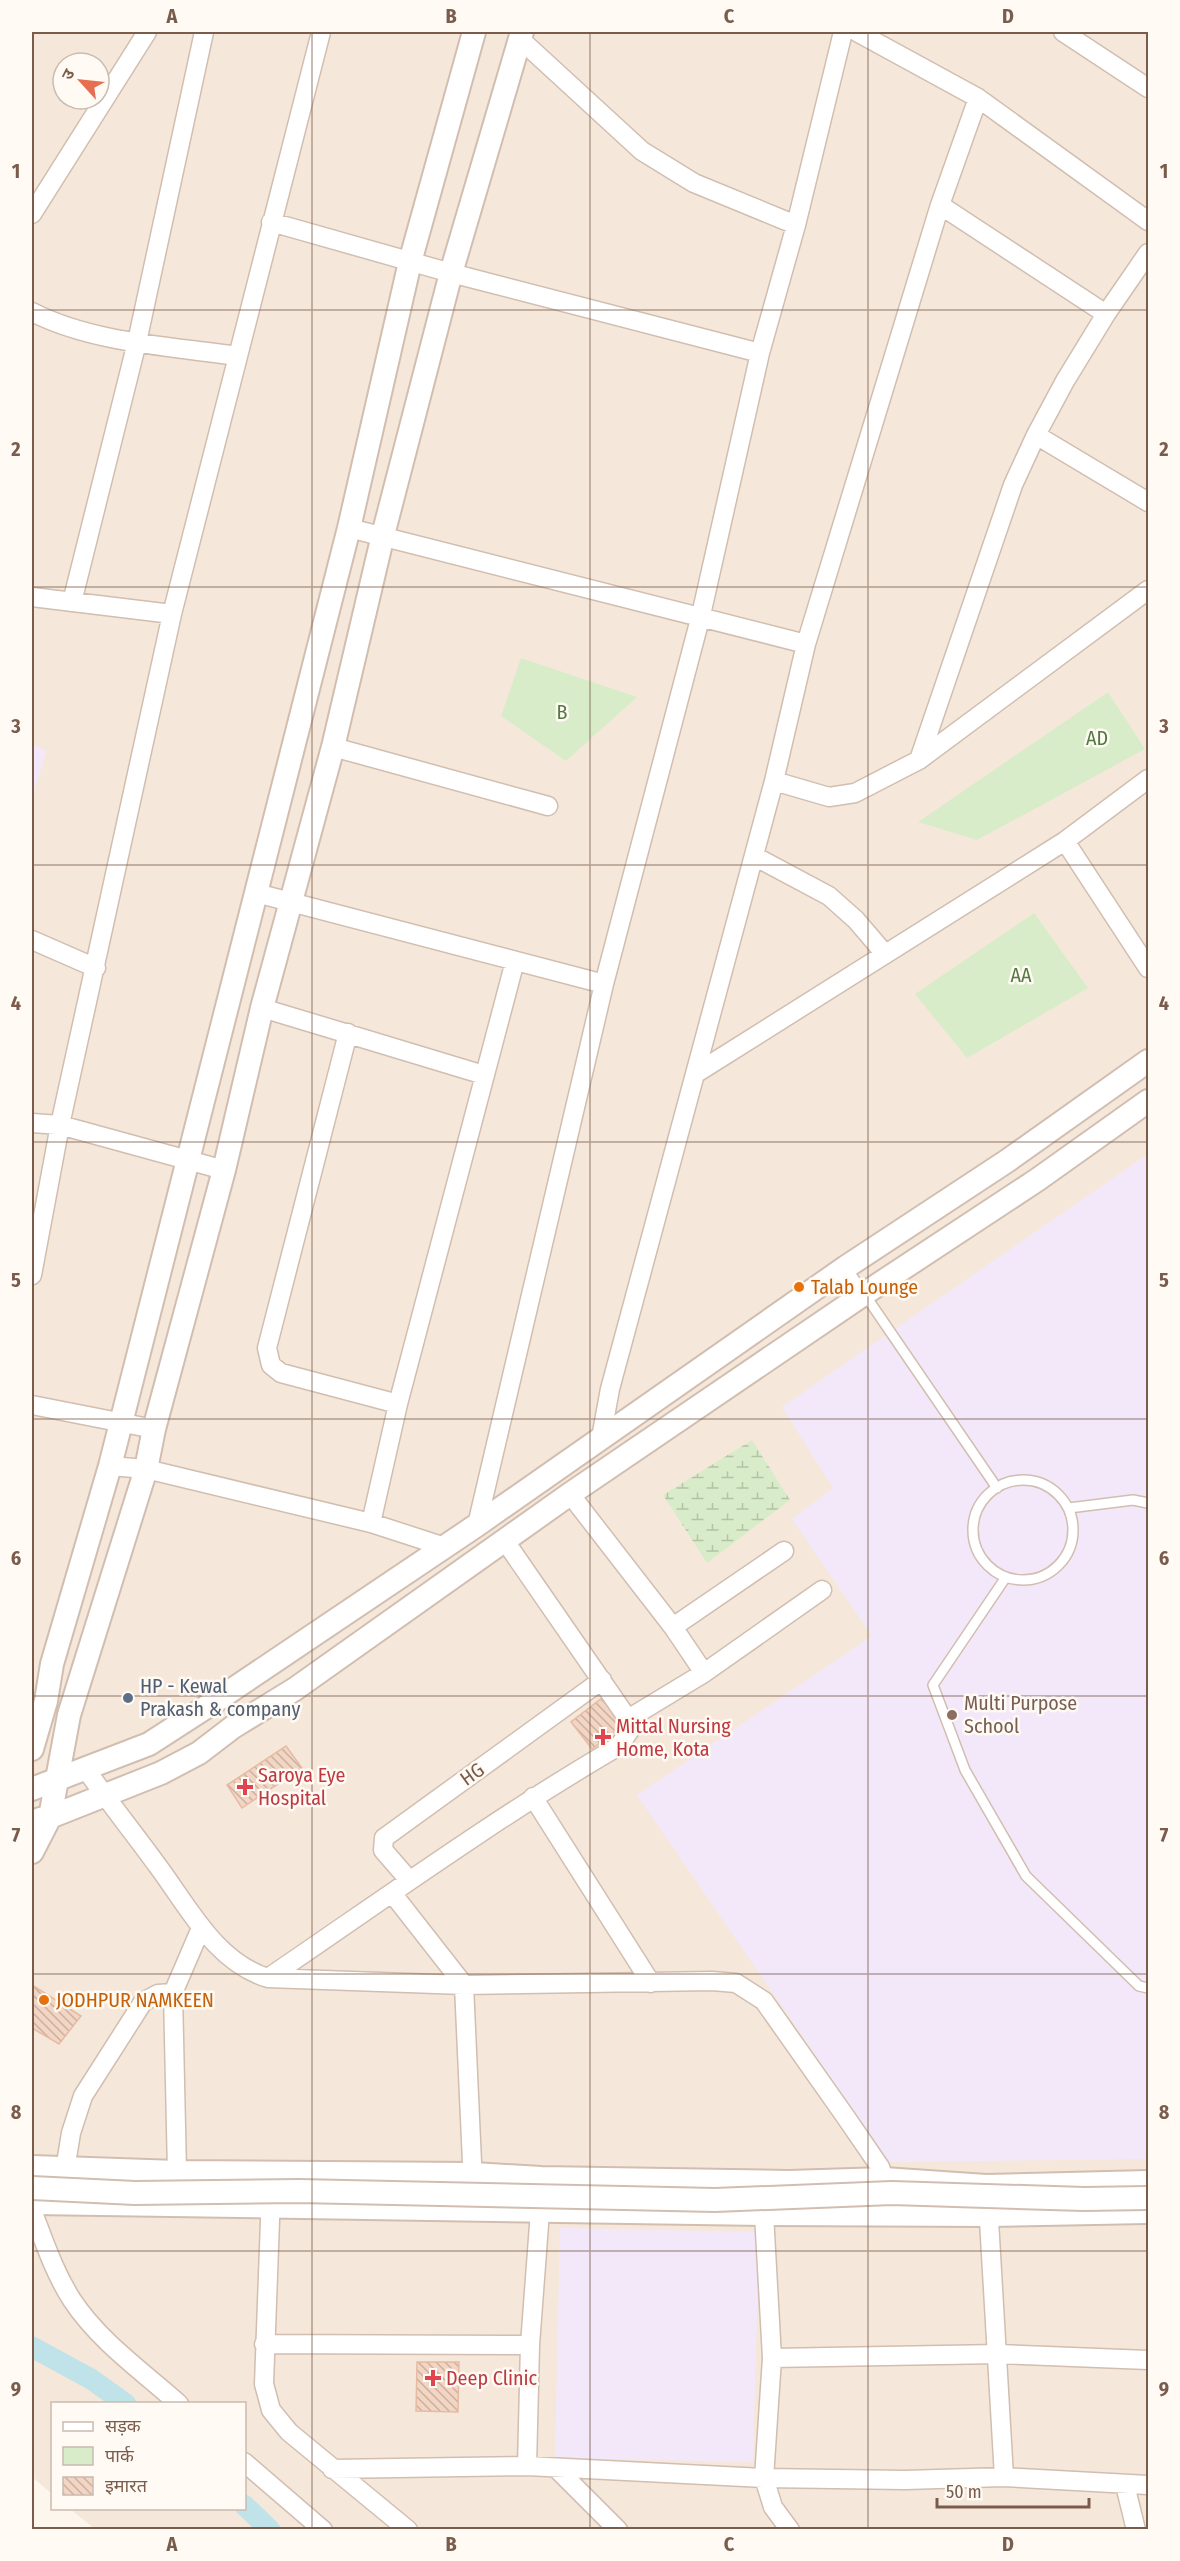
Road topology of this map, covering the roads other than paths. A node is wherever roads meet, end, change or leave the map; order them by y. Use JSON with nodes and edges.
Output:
{"nodes":[{"id":1,"x":147,"y":32,"type":"edge"},
{"id":2,"x":204,"y":32,"type":"edge"},
{"id":3,"x":321,"y":32,"type":"edge"},
{"id":4,"x":474,"y":32,"type":"edge"},
{"id":5,"x":843,"y":32,"type":"edge"},
{"id":6,"x":857,"y":32,"type":"edge"},
{"id":7,"x":1063,"y":32,"type":"edge"},
{"id":8,"x":521,"y":35,"type":"edge"},
{"id":9,"x":1149,"y":88,"type":"edge"},
{"id":10,"x":978,"y":98,"type":"junction"},
{"id":11,"x":940,"y":205,"type":"junction"},
{"id":12,"x":32,"y":214,"type":"edge"},
{"id":13,"x":1149,"y":221,"type":"edge"},
{"id":14,"x":271,"y":222,"type":"junction"},
{"id":15,"x":796,"y":225,"type":"junction"},
{"id":16,"x":1149,"y":253,"type":"edge"},
{"id":17,"x":410,"y":262,"type":"junction"},
{"id":18,"x":451,"y":273,"type":"junction"},
{"id":19,"x":32,"y":312,"type":"edge"},
{"id":20,"x":1106,"y":314,"type":"junction"},
{"id":21,"x":137,"y":342,"type":"junction"},
{"id":22,"x":760,"y":353,"type":"junction"},
{"id":23,"x":237,"y":356,"type":"junction"},
{"id":24,"x":1036,"y":435,"type":"junction"},
{"id":25,"x":1149,"y":502,"type":"edge"},
{"id":26,"x":349,"y":528,"type":"junction"},
{"id":27,"x":383,"y":535,"type":"junction"},
{"id":28,"x":1149,"y":590,"type":"edge"},
{"id":29,"x":32,"y":597,"type":"edge"},
{"id":30,"x":72,"y":602,"type":"junction"},
{"id":31,"x":172,"y":614,"type":"junction"},
{"id":32,"x":701,"y":615,"type":"junction"},
{"id":33,"x":806,"y":644,"type":"junction"},
{"id":34,"x":333,"y":747,"type":"junction"},
{"id":35,"x":919,"y":760,"type":"junction"},
{"id":36,"x":1149,"y":779,"type":"edge"},
{"id":37,"x":774,"y":781,"type":"junction"},
{"id":38,"x":548,"y":807,"type":"dead end"},
{"id":39,"x":1065,"y":841,"type":"junction"},
{"id":40,"x":754,"y":855,"type":"junction"},
{"id":41,"x":256,"y":893,"type":"junction"},
{"id":42,"x":291,"y":902,"type":"junction"},
{"id":43,"x":32,"y":940,"type":"edge"},
{"id":44,"x":885,"y":954,"type":"junction"},
{"id":45,"x":515,"y":961,"type":"junction"},
{"id":46,"x":96,"y":968,"type":"junction"},
{"id":47,"x":1149,"y":968,"type":"edge"},
{"id":48,"x":604,"y":984,"type":"junction"},
{"id":49,"x":262,"y":1008,"type":"junction"},
{"id":50,"x":348,"y":1033,"type":"junction"},
{"id":51,"x":1149,"y":1061,"type":"edge"},
{"id":52,"x":694,"y":1074,"type":"junction"},
{"id":53,"x":484,"y":1075,"type":"junction"},
{"id":54,"x":1149,"y":1101,"type":"edge"},
{"id":55,"x":32,"y":1123,"type":"edge"},
{"id":56,"x":60,"y":1125,"type":"junction"},
{"id":57,"x":189,"y":1159,"type":"junction"},
{"id":58,"x":224,"y":1170,"type":"junction"},
{"id":59,"x":846,"y":1267,"type":"junction"},
{"id":60,"x":32,"y":1275,"type":"edge"},
{"id":61,"x":864,"y":1294,"type":"junction"},
{"id":62,"x":398,"y":1404,"type":"junction"},
{"id":63,"x":32,"y":1405,"type":"edge"},
{"id":64,"x":120,"y":1422,"type":"junction"},
{"id":65,"x":154,"y":1429,"type":"junction"},
{"id":66,"x":601,"y":1438,"type":"junction"},
{"id":67,"x":110,"y":1466,"type":"junction"},
{"id":68,"x":146,"y":1469,"type":"junction"},
{"id":69,"x":997,"y":1488,"type":"junction"},
{"id":70,"x":570,"y":1494,"type":"junction"},
{"id":71,"x":1149,"y":1503,"type":"edge"},
{"id":72,"x":1069,"y":1508,"type":"junction"},
{"id":73,"x":371,"y":1523,"type":"junction"},
{"id":74,"x":477,"y":1525,"type":"junction"},
{"id":75,"x":505,"y":1541,"type":"junction"},
{"id":76,"x":445,"y":1547,"type":"junction"},
{"id":77,"x":784,"y":1551,"type":"dead end"},
{"id":78,"x":1006,"y":1577,"type":"junction"},
{"id":79,"x":822,"y":1590,"type":"dead end"},
{"id":80,"x":673,"y":1627,"type":"junction"},
{"id":81,"x":704,"y":1673,"type":"junction"},
{"id":82,"x":602,"y":1680,"type":"junction"},
{"id":83,"x":628,"y":1719,"type":"junction"},
{"id":84,"x":32,"y":1749,"type":"edge"},
{"id":85,"x":85,"y":1768,"type":"junction"},
{"id":86,"x":58,"y":1780,"type":"junction"},
{"id":87,"x":32,"y":1789,"type":"edge"},
{"id":88,"x":105,"y":1796,"type":"junction"},
{"id":89,"x":533,"y":1797,"type":"junction"},
{"id":90,"x":41,"y":1819,"type":"edge"},
{"id":91,"x":32,"y":1852,"type":"edge"},
{"id":92,"x":409,"y":1880,"type":"junction"},
{"id":93,"x":392,"y":1893,"type":"junction"},
{"id":94,"x":201,"y":1928,"type":"junction"},
{"id":95,"x":268,"y":1978,"type":"junction"},
{"id":96,"x":651,"y":1983,"type":"junction"},
{"id":97,"x":464,"y":1985,"type":"junction"},
{"id":98,"x":1149,"y":1988,"type":"edge"},
{"id":99,"x":173,"y":1993,"type":"junction"},
{"id":100,"x":32,"y":2167,"type":"edge"},
{"id":101,"x":65,"y":2170,"type":"junction"},
{"id":102,"x":177,"y":2172,"type":"junction"},
{"id":103,"x":271,"y":2172,"type":"junction"},
{"id":104,"x":474,"y":2174,"type":"junction"},
{"id":105,"x":542,"y":2178,"type":"junction"},
{"id":106,"x":884,"y":2179,"type":"junction"},
{"id":107,"x":1149,"y":2182,"type":"edge"},
{"id":108,"x":986,"y":2186,"type":"junction"},
{"id":109,"x":32,"y":2188,"type":"edge"},
{"id":110,"x":1149,"y":2198,"type":"edge"},
{"id":111,"x":32,"y":2203,"type":"edge"},
{"id":112,"x":271,"y":2207,"type":"junction"},
{"id":113,"x":471,"y":2208,"type":"junction"},
{"id":114,"x":32,"y":2211,"type":"edge"},
{"id":115,"x":541,"y":2212,"type":"junction"},
{"id":116,"x":1149,"y":2212,"type":"edge"},
{"id":117,"x":764,"y":2214,"type":"junction"},
{"id":118,"x":990,"y":2215,"type":"junction"},
{"id":119,"x":264,"y":2344,"type":"junction"},
{"id":120,"x":530,"y":2345,"type":"junction"},
{"id":121,"x":999,"y":2354,"type":"junction"},
{"id":122,"x":772,"y":2358,"type":"junction"},
{"id":123,"x":1149,"y":2360,"type":"edge"},
{"id":124,"x":178,"y":2402,"type":"edge"},
{"id":125,"x":246,"y":2464,"type":"edge"},
{"id":126,"x":527,"y":2466,"type":"junction"},
{"id":127,"x":556,"y":2468,"type":"junction"},
{"id":128,"x":332,"y":2469,"type":"junction"},
{"id":129,"x":1004,"y":2476,"type":"junction"},
{"id":130,"x":764,"y":2478,"type":"junction"},
{"id":131,"x":1125,"y":2485,"type":"junction"},
{"id":132,"x":1149,"y":2486,"type":"edge"},
{"id":133,"x":323,"y":2529,"type":"edge"},
{"id":134,"x":408,"y":2529,"type":"edge"},
{"id":135,"x":618,"y":2529,"type":"edge"},
{"id":136,"x":790,"y":2529,"type":"edge"},
{"id":137,"x":1137,"y":2529,"type":"edge"}],
"edges":[{"from":1,"to":12,"type":"street"},
{"from":2,"to":21,"type":"street"},
{"from":3,"to":14,"type":"street"},
{"from":4,"to":17,"type":"street"},
{"from":5,"to":15,"type":"street"},
{"from":6,"to":10,"type":"street"},
{"from":7,"to":9,"type":"street"},
{"from":8,"to":15,"type":"street"},
{"from":8,"to":18,"type":"street"},
{"from":10,"to":11,"type":"street"},
{"from":10,"to":13,"type":"street"},
{"from":11,"to":20,"type":"street"},
{"from":11,"to":33,"type":"street"},
{"from":14,"to":17,"type":"street"},
{"from":14,"to":23,"type":"street"},
{"from":15,"to":22,"type":"street"},
{"from":16,"to":20,"type":"street"},
{"from":17,"to":18,"type":"street"},
{"from":17,"to":26,"type":"street"},
{"from":18,"to":22,"type":"street"},
{"from":18,"to":27,"type":"street"},
{"from":19,"to":21,"type":"street"},
{"from":20,"to":24,"type":"street"},
{"from":21,"to":23,"type":"street"},
{"from":21,"to":30,"type":"street"},
{"from":22,"to":32,"type":"street"},
{"from":23,"to":31,"type":"street"},
{"from":24,"to":25,"type":"street"},
{"from":24,"to":35,"type":"street"},
{"from":26,"to":27,"type":"street"},
{"from":26,"to":41,"type":"street"},
{"from":27,"to":32,"type":"street"},
{"from":27,"to":34,"type":"street"},
{"from":28,"to":35,"type":"street"},
{"from":29,"to":30,"type":"street"},
{"from":30,"to":31,"type":"street"},
{"from":31,"to":46,"type":"street"},
{"from":32,"to":33,"type":"street"},
{"from":32,"to":48,"type":"street"},
{"from":33,"to":37,"type":"street"},
{"from":34,"to":38,"type":"street"},
{"from":34,"to":42,"type":"street"},
{"from":35,"to":37,"type":"street"},
{"from":36,"to":39,"type":"street"},
{"from":37,"to":40,"type":"street"},
{"from":39,"to":44,"type":"street"},
{"from":39,"to":47,"type":"street"},
{"from":40,"to":44,"type":"street"},
{"from":40,"to":52,"type":"street"},
{"from":41,"to":42,"type":"street"},
{"from":41,"to":57,"type":"street"},
{"from":42,"to":45,"type":"street"},
{"from":42,"to":49,"type":"street"},
{"from":43,"to":46,"type":"street"},
{"from":44,"to":52,"type":"street"},
{"from":45,"to":48,"type":"street"},
{"from":45,"to":53,"type":"street"},
{"from":46,"to":56,"type":"street"},
{"from":48,"to":74,"type":"street"},
{"from":49,"to":50,"type":"street"},
{"from":49,"to":58,"type":"street"},
{"from":50,"to":53,"type":"street"},
{"from":50,"to":62,"type":"street"},
{"from":51,"to":59,"type":"street"},
{"from":52,"to":66,"type":"street"},
{"from":53,"to":62,"type":"street"},
{"from":54,"to":61,"type":"street"},
{"from":55,"to":56,"type":"street"},
{"from":56,"to":57,"type":"street"},
{"from":56,"to":60,"type":"street"},
{"from":57,"to":58,"type":"street"},
{"from":57,"to":64,"type":"street"},
{"from":58,"to":65,"type":"street"},
{"from":59,"to":61,"type":"lane"},
{"from":59,"to":66,"type":"street"},
{"from":61,"to":69,"type":"lane"},
{"from":61,"to":70,"type":"street"},
{"from":62,"to":73,"type":"street"},
{"from":63,"to":64,"type":"street"},
{"from":64,"to":65,"type":"street"},
{"from":64,"to":67,"type":"street"},
{"from":65,"to":68,"type":"street"},
{"from":66,"to":74,"type":"street"},
{"from":67,"to":68,"type":"street"},
{"from":67,"to":84,"type":"street"},
{"from":68,"to":73,"type":"street"},
{"from":68,"to":86,"type":"street"},
{"from":69,"to":72,"type":"lane"},
{"from":69,"to":78,"type":"lane"},
{"from":70,"to":75,"type":"street"},
{"from":70,"to":80,"type":"street"},
{"from":71,"to":72,"type":"lane"},
{"from":72,"to":78,"type":"lane"},
{"from":73,"to":76,"type":"street"},
{"from":74,"to":76,"type":"street"},
{"from":75,"to":82,"type":"street"},
{"from":75,"to":88,"type":"street"},
{"from":76,"to":85,"type":"street"},
{"from":77,"to":80,"type":"street"},
{"from":78,"to":98,"type":"lane"},
{"from":79,"to":81,"type":"street"},
{"from":80,"to":81,"type":"street"},
{"from":81,"to":83,"type":"street"},
{"from":82,"to":83,"type":"street"},
{"from":82,"to":92,"type":"street","name":"HG"},
{"from":83,"to":89,"type":"street"},
{"from":85,"to":86,"type":"street"},
{"from":85,"to":88,"type":"street"},
{"from":86,"to":87,"type":"street"},
{"from":86,"to":90,"type":"street"},
{"from":88,"to":90,"type":"street"},
{"from":88,"to":94,"type":"street"},
{"from":89,"to":92,"type":"street"},
{"from":89,"to":96,"type":"street"},
{"from":90,"to":91,"type":"street"},
{"from":92,"to":93,"type":"street"},
{"from":93,"to":95,"type":"street"},
{"from":93,"to":97,"type":"street"},
{"from":94,"to":95,"type":"street"},
{"from":94,"to":99,"type":"street"},
{"from":95,"to":97,"type":"street"},
{"from":96,"to":97,"type":"street"},
{"from":96,"to":106,"type":"street"},
{"from":97,"to":104,"type":"street"},
{"from":99,"to":101,"type":"street"},
{"from":99,"to":102,"type":"street"},
{"from":100,"to":101,"type":"street"},
{"from":101,"to":102,"type":"street"},
{"from":102,"to":103,"type":"street"},
{"from":103,"to":104,"type":"street"},
{"from":103,"to":112,"type":"street"},
{"from":104,"to":105,"type":"street"},
{"from":104,"to":113,"type":"street"},
{"from":105,"to":106,"type":"street"},
{"from":105,"to":115,"type":"street"},
{"from":106,"to":108,"type":"street"},
{"from":107,"to":108,"type":"street"},
{"from":108,"to":118,"type":"street"},
{"from":109,"to":110,"type":"street","bridge":true},
{"from":111,"to":112,"type":"street"},
{"from":112,"to":113,"type":"street"},
{"from":112,"to":119,"type":"street"},
{"from":113,"to":115,"type":"street"},
{"from":114,"to":124,"type":"street"},
{"from":115,"to":117,"type":"street"},
{"from":115,"to":120,"type":"street"},
{"from":116,"to":118,"type":"street"},
{"from":117,"to":118,"type":"street"},
{"from":117,"to":122,"type":"street"},
{"from":118,"to":121,"type":"street"},
{"from":119,"to":120,"type":"street"},
{"from":119,"to":128,"type":"street"},
{"from":120,"to":126,"type":"street"},
{"from":121,"to":122,"type":"street"},
{"from":121,"to":123,"type":"street"},
{"from":121,"to":129,"type":"street"},
{"from":122,"to":130,"type":"street"},
{"from":125,"to":133,"type":"street"},
{"from":126,"to":127,"type":"street"},
{"from":126,"to":128,"type":"street"},
{"from":127,"to":130,"type":"street"},
{"from":127,"to":135,"type":"street"},
{"from":128,"to":134,"type":"street"},
{"from":129,"to":130,"type":"street"},
{"from":129,"to":131,"type":"street"},
{"from":130,"to":136,"type":"street"},
{"from":131,"to":132,"type":"street"},
{"from":131,"to":137,"type":"street"}]}
